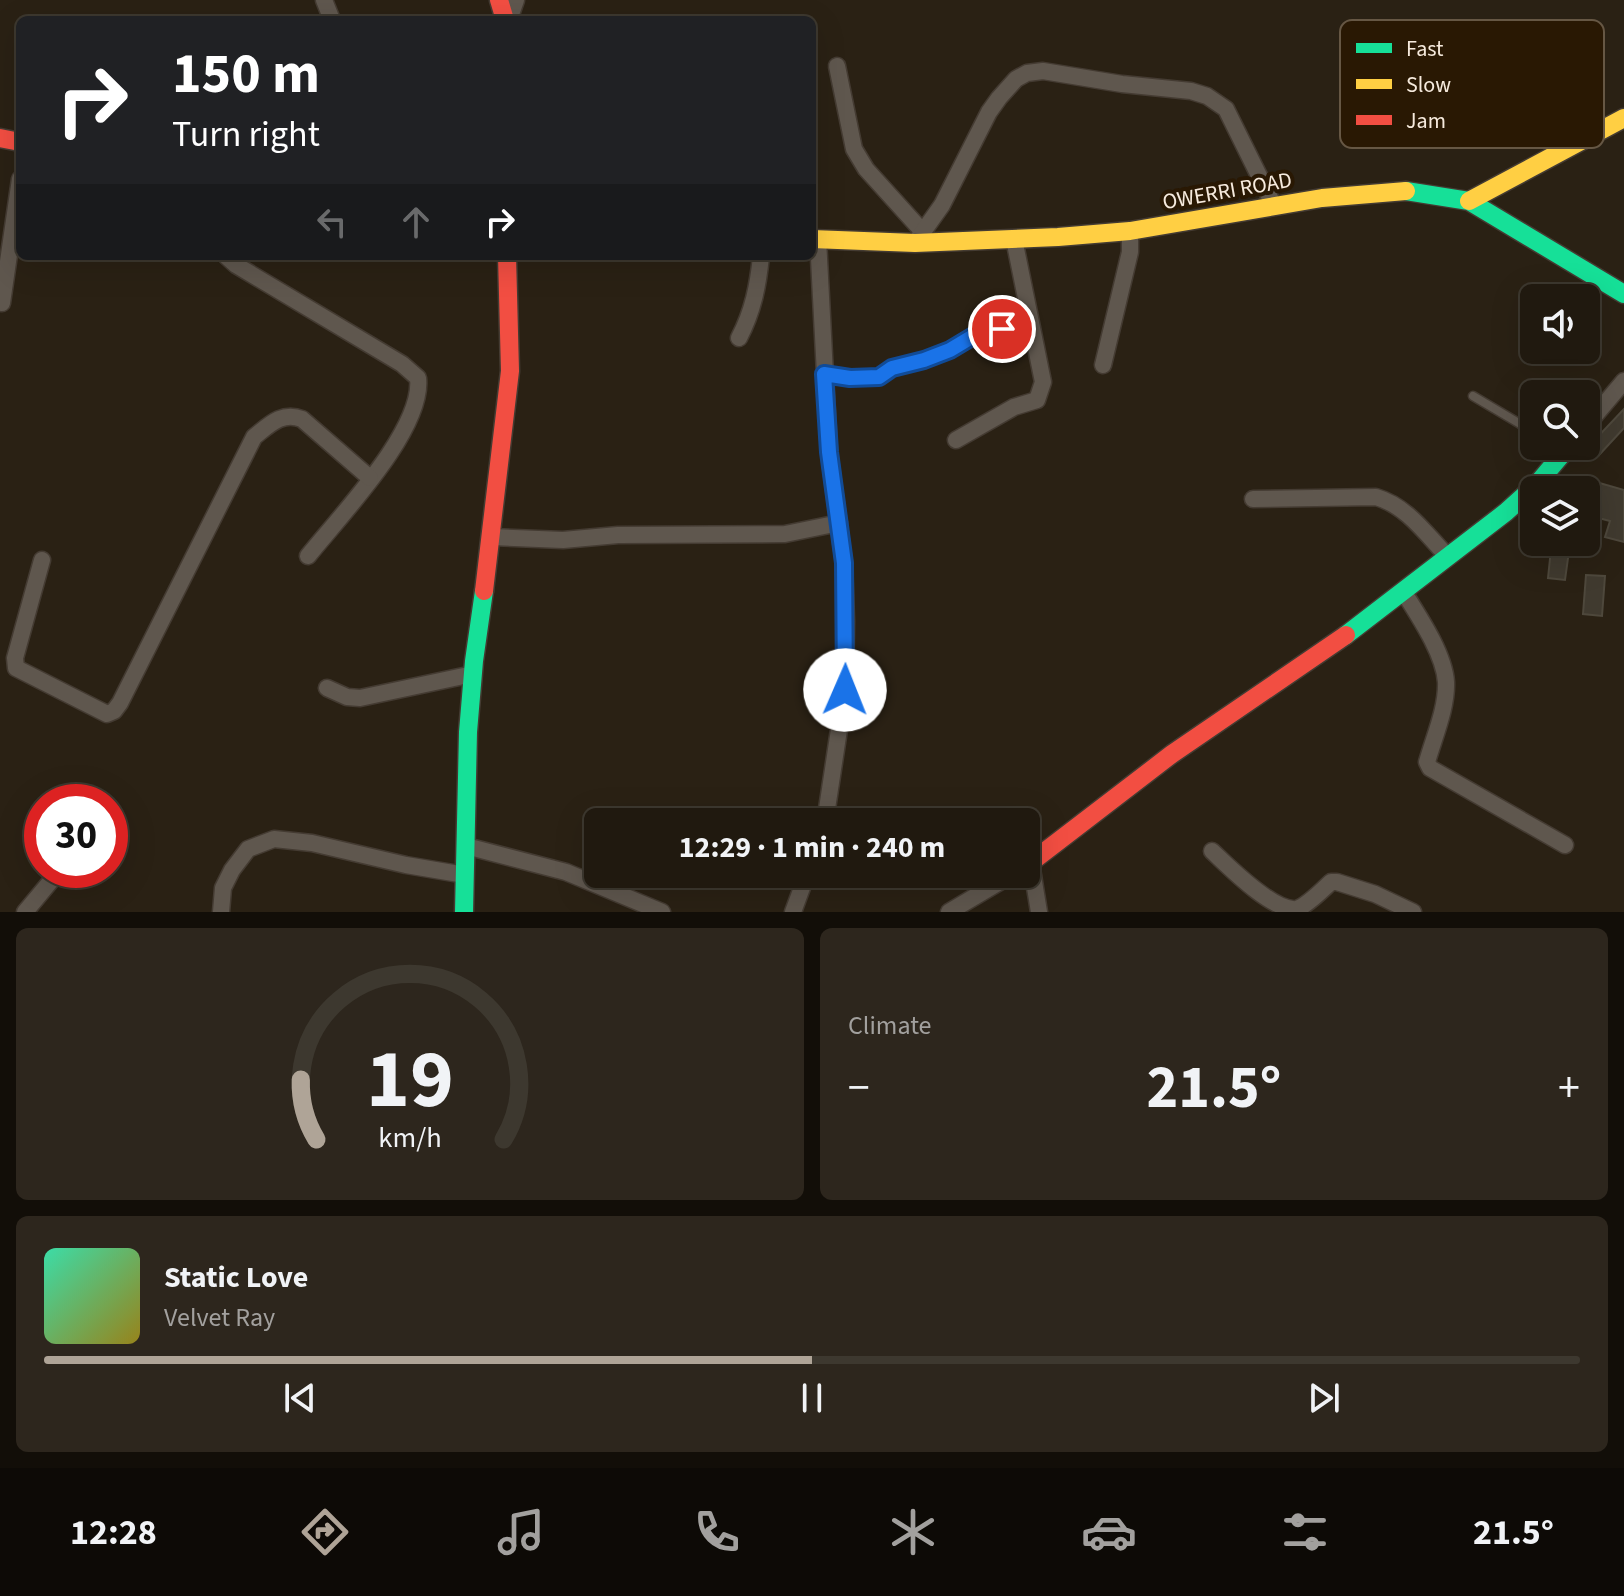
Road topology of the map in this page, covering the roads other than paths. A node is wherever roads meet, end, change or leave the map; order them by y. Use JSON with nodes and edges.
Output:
{"nodes":[{"id":1,"x":837,"y":66,"type":"dead end"},
{"id":2,"x":1624,"y":118,"type":"edge"},
{"id":3,"x":1604,"y":129,"type":"edge"},
{"id":4,"x":1568,"y":148,"type":"edge"},
{"id":5,"x":1469,"y":201,"type":"junction"},
{"id":6,"x":1274,"y":206,"type":"junction"},
{"id":7,"x":16,"y":207,"type":"edge"},
{"id":8,"x":1130,"y":231,"type":"junction"},
{"id":9,"x":919,"y":238,"type":"junction"},
{"id":10,"x":816,"y":239,"type":"edge"},
{"id":11,"x":1014,"y":239,"type":"junction"},
{"id":12,"x":816,"y":254,"type":"edge"},
{"id":13,"x":232,"y":260,"type":"edge"},
{"id":14,"x":507,"y":260,"type":"edge"},
{"id":15,"x":760,"y":260,"type":"edge"},
{"id":16,"x":1624,"y":294,"type":"edge"},
{"id":17,"x":2,"y":303,"type":"dead end"},
{"id":18,"x":1002,"y":329,"type":"dead end"},
{"id":19,"x":739,"y":338,"type":"dead end"},
{"id":20,"x":1103,"y":365,"type":"dead end"},
{"id":21,"x":824,"y":374,"type":"junction"},
{"id":22,"x":1624,"y":381,"type":"edge"},
{"id":23,"x":1473,"y":396,"type":"dead end"},
{"id":24,"x":1600,"y":409,"type":"edge"},
{"id":25,"x":1520,"y":424,"type":"edge"},
{"id":26,"x":956,"y":440,"type":"dead end"},
{"id":27,"x":1555,"y":460,"type":"edge"},
{"id":28,"x":370,"y":478,"type":"junction"},
{"id":29,"x":1253,"y":499,"type":"dead end"},
{"id":30,"x":839,"y":523,"type":"junction"},
{"id":31,"x":492,"y":537,"type":"junction"},
{"id":32,"x":308,"y":556,"type":"dead end"},
{"id":33,"x":1448,"y":557,"type":"junction"},
{"id":34,"x":42,"y":560,"type":"dead end"},
{"id":35,"x":1403,"y":591,"type":"junction"},
{"id":36,"x":473,"y":674,"type":"junction"},
{"id":37,"x":327,"y":688,"type":"dead end"},
{"id":38,"x":827,"y":808,"type":"edge"},
{"id":39,"x":1565,"y":845,"type":"dead end"},
{"id":40,"x":466,"y":846,"type":"junction"},
{"id":41,"x":1212,"y":851,"type":"dead end"},
{"id":42,"x":1040,"y":856,"type":"edge"},
{"id":43,"x":465,"y":875,"type":"junction"},
{"id":44,"x":45,"y":888,"type":"edge"},
{"id":45,"x":802,"y":888,"type":"edge"},
{"id":46,"x":989,"y":888,"type":"edge"},
{"id":47,"x":1033,"y":888,"type":"edge"},
{"id":48,"x":25,"y":912,"type":"edge"},
{"id":49,"x":221,"y":912,"type":"edge"},
{"id":50,"x":464,"y":912,"type":"edge"},
{"id":51,"x":662,"y":912,"type":"edge"},
{"id":52,"x":793,"y":912,"type":"edge"},
{"id":53,"x":949,"y":912,"type":"edge"},
{"id":54,"x":1039,"y":912,"type":"edge"},
{"id":55,"x":1413,"y":912,"type":"edge"}],
"edges":[{"from":1,"to":9,"type":"street"},
{"from":2,"to":3,"type":"main road"},
{"from":4,"to":5,"type":"main road"},
{"from":5,"to":6,"type":"main road","name":"OWERRI ROAD"},
{"from":5,"to":16,"type":"main road","name":"OWERRI ROAD"},
{"from":6,"to":8,"type":"main road","name":"OWERRI ROAD"},
{"from":6,"to":9,"type":"street"},
{"from":7,"to":17,"type":"street"},
{"from":8,"to":11,"type":"main road","name":"OWERRI ROAD"},
{"from":8,"to":20,"type":"street"},
{"from":9,"to":10,"type":"main road","name":"OWERRI ROAD"},
{"from":9,"to":11,"type":"main road","name":"OWERRI ROAD"},
{"from":11,"to":26,"type":"street"},
{"from":12,"to":21,"type":"street"},
{"from":13,"to":28,"type":"street"},
{"from":14,"to":31,"type":"main road"},
{"from":15,"to":19,"type":"street"},
{"from":18,"to":21,"type":"lane"},
{"from":21,"to":30,"type":"street"},
{"from":22,"to":24,"type":"street"},
{"from":23,"to":25,"type":"lane"},
{"from":27,"to":33,"type":"main road"},
{"from":28,"to":32,"type":"street"},
{"from":28,"to":34,"type":"street"},
{"from":29,"to":33,"type":"street"},
{"from":30,"to":31,"type":"street"},
{"from":30,"to":38,"type":"street"},
{"from":31,"to":36,"type":"main road"},
{"from":33,"to":35,"type":"main road"},
{"from":35,"to":39,"type":"street"},
{"from":35,"to":42,"type":"main road"},
{"from":36,"to":37,"type":"street"},
{"from":36,"to":40,"type":"main road"},
{"from":40,"to":43,"type":"main road"},
{"from":40,"to":51,"type":"street"},
{"from":41,"to":55,"type":"street"},
{"from":43,"to":49,"type":"street"},
{"from":43,"to":50,"type":"main road"},
{"from":44,"to":48,"type":"street"},
{"from":45,"to":52,"type":"street"},
{"from":46,"to":53,"type":"street"},
{"from":47,"to":54,"type":"street"}]}
